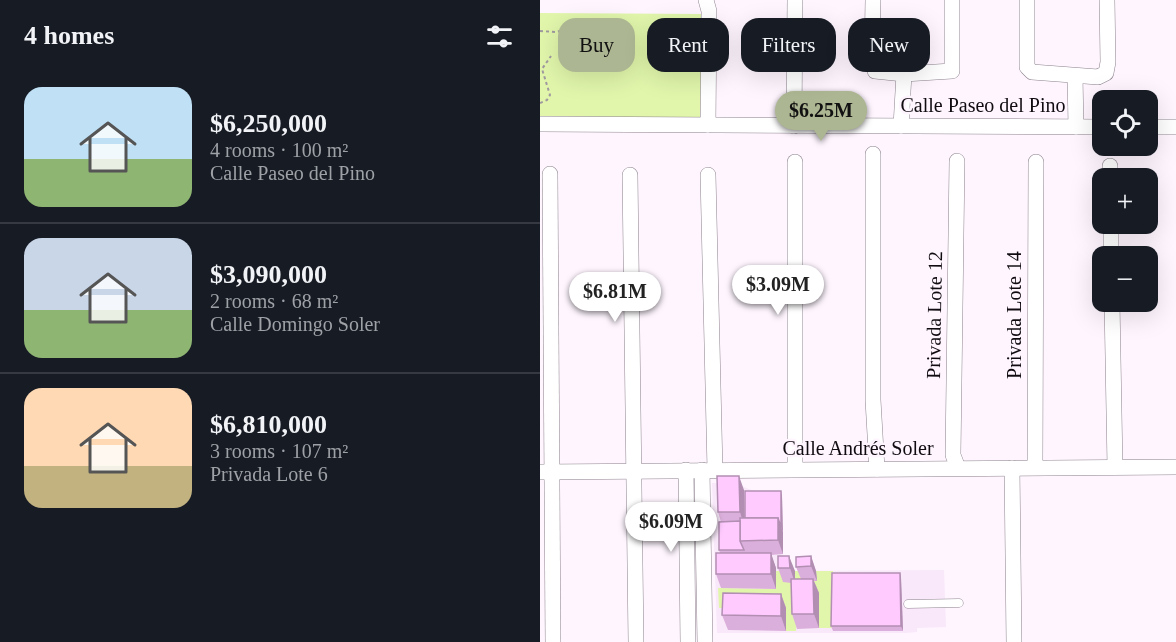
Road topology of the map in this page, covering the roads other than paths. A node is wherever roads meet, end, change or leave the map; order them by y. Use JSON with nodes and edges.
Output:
{"nodes":[{"id":1,"x":706,"y":0,"type":"edge"},
{"id":2,"x":795,"y":0,"type":"edge"},
{"id":3,"x":873,"y":0,"type":"edge"},
{"id":4,"x":952,"y":0,"type":"edge"},
{"id":5,"x":1027,"y":0,"type":"edge"},
{"id":6,"x":1107,"y":0,"type":"edge"},
{"id":7,"x":903,"y":74,"type":"junction"},
{"id":8,"x":1075,"y":76,"type":"junction"},
{"id":9,"x":540,"y":124,"type":"edge"},
{"id":10,"x":708,"y":125,"type":"junction"},
{"id":11,"x":794,"y":126,"type":"junction"},
{"id":12,"x":901,"y":126,"type":"junction"},
{"id":13,"x":1076,"y":127,"type":"junction"},
{"id":14,"x":1092,"y":127,"type":"edge"},
{"id":15,"x":1158,"y":127,"type":"edge"},
{"id":16,"x":1176,"y":127,"type":"edge"},
{"id":17,"x":873,"y":154,"type":"dead end"},
{"id":18,"x":957,"y":161,"type":"dead end"},
{"id":19,"x":795,"y":162,"type":"dead end"},
{"id":20,"x":1036,"y":162,"type":"dead end"},
{"id":21,"x":550,"y":174,"type":"dead end"},
{"id":22,"x":630,"y":175,"type":"dead end"},
{"id":23,"x":708,"y":175,"type":"dead end"},
{"id":24,"x":1112,"y":312,"type":"edge"},
{"id":25,"x":1035,"y":467,"type":"junction"},
{"id":26,"x":1115,"y":467,"type":"junction"},
{"id":27,"x":1176,"y":467,"type":"edge"},
{"id":28,"x":958,"y":468,"type":"junction"},
{"id":29,"x":1012,"y":468,"type":"junction"},
{"id":30,"x":795,"y":469,"type":"junction"},
{"id":31,"x":877,"y":469,"type":"junction"},
{"id":32,"x":686,"y":470,"type":"junction"},
{"id":33,"x":708,"y":470,"type":"junction"},
{"id":34,"x":633,"y":471,"type":"junction"},
{"id":35,"x":546,"y":473,"type":"edge"},
{"id":36,"x":959,"y":603,"type":"dead end"},
{"id":37,"x":908,"y":604,"type":"dead end"},
{"id":38,"x":705,"y":639,"type":"edge"},
{"id":39,"x":554,"y":642,"type":"edge"},
{"id":40,"x":636,"y":642,"type":"edge"},
{"id":41,"x":688,"y":642,"type":"edge"},
{"id":42,"x":1014,"y":642,"type":"edge"}],
"edges":[{"from":1,"to":10,"type":"street"},
{"from":2,"to":11,"type":"street"},
{"from":3,"to":7,"type":"street"},
{"from":4,"to":7,"type":"street"},
{"from":5,"to":8,"type":"street"},
{"from":6,"to":8,"type":"street"},
{"from":7,"to":12,"type":"street"},
{"from":8,"to":13,"type":"street"},
{"from":9,"to":10,"type":"street","name":"Calle Paseo del Pino"},
{"from":10,"to":11,"type":"street","name":"Calle Paseo del Pino"},
{"from":11,"to":12,"type":"street","name":"Calle Paseo del Pino"},
{"from":12,"to":13,"type":"street","name":"Calle Paseo del Pino"},
{"from":13,"to":14,"type":"street","name":"Calle Paseo del Pino"},
{"from":15,"to":16,"type":"street"},
{"from":17,"to":31,"type":"street"},
{"from":18,"to":28,"type":"street","name":"Privada Lote 12"},
{"from":19,"to":30,"type":"street"},
{"from":20,"to":25,"type":"street","name":"Privada Lote 14"},
{"from":21,"to":35,"type":"street"},
{"from":22,"to":34,"type":"street"},
{"from":23,"to":33,"type":"street"},
{"from":24,"to":26,"type":"street"},
{"from":25,"to":26,"type":"street","name":"Calle Andrés Soler"},
{"from":25,"to":29,"type":"street","name":"Calle Andrés Soler"},
{"from":26,"to":27,"type":"street","name":"Calle Andrés Soler"},
{"from":28,"to":29,"type":"street","name":"Calle Andrés Soler"},
{"from":28,"to":31,"type":"street","name":"Calle Andrés Soler"},
{"from":29,"to":42,"type":"street"},
{"from":30,"to":31,"type":"street","name":"Calle Andrés Soler"},
{"from":30,"to":33,"type":"street","name":"Calle Andrés Soler"},
{"from":32,"to":33,"type":"street","name":"Calle Andrés Soler"},
{"from":32,"to":34,"type":"street","name":"Calle Andrés Soler"},
{"from":32,"to":41,"type":"street"},
{"from":33,"to":38,"type":"street"},
{"from":34,"to":35,"type":"street","name":"Calle Andrés Soler"},
{"from":34,"to":40,"type":"street"},
{"from":35,"to":39,"type":"street"},
{"from":36,"to":37,"type":"lane"}]}
